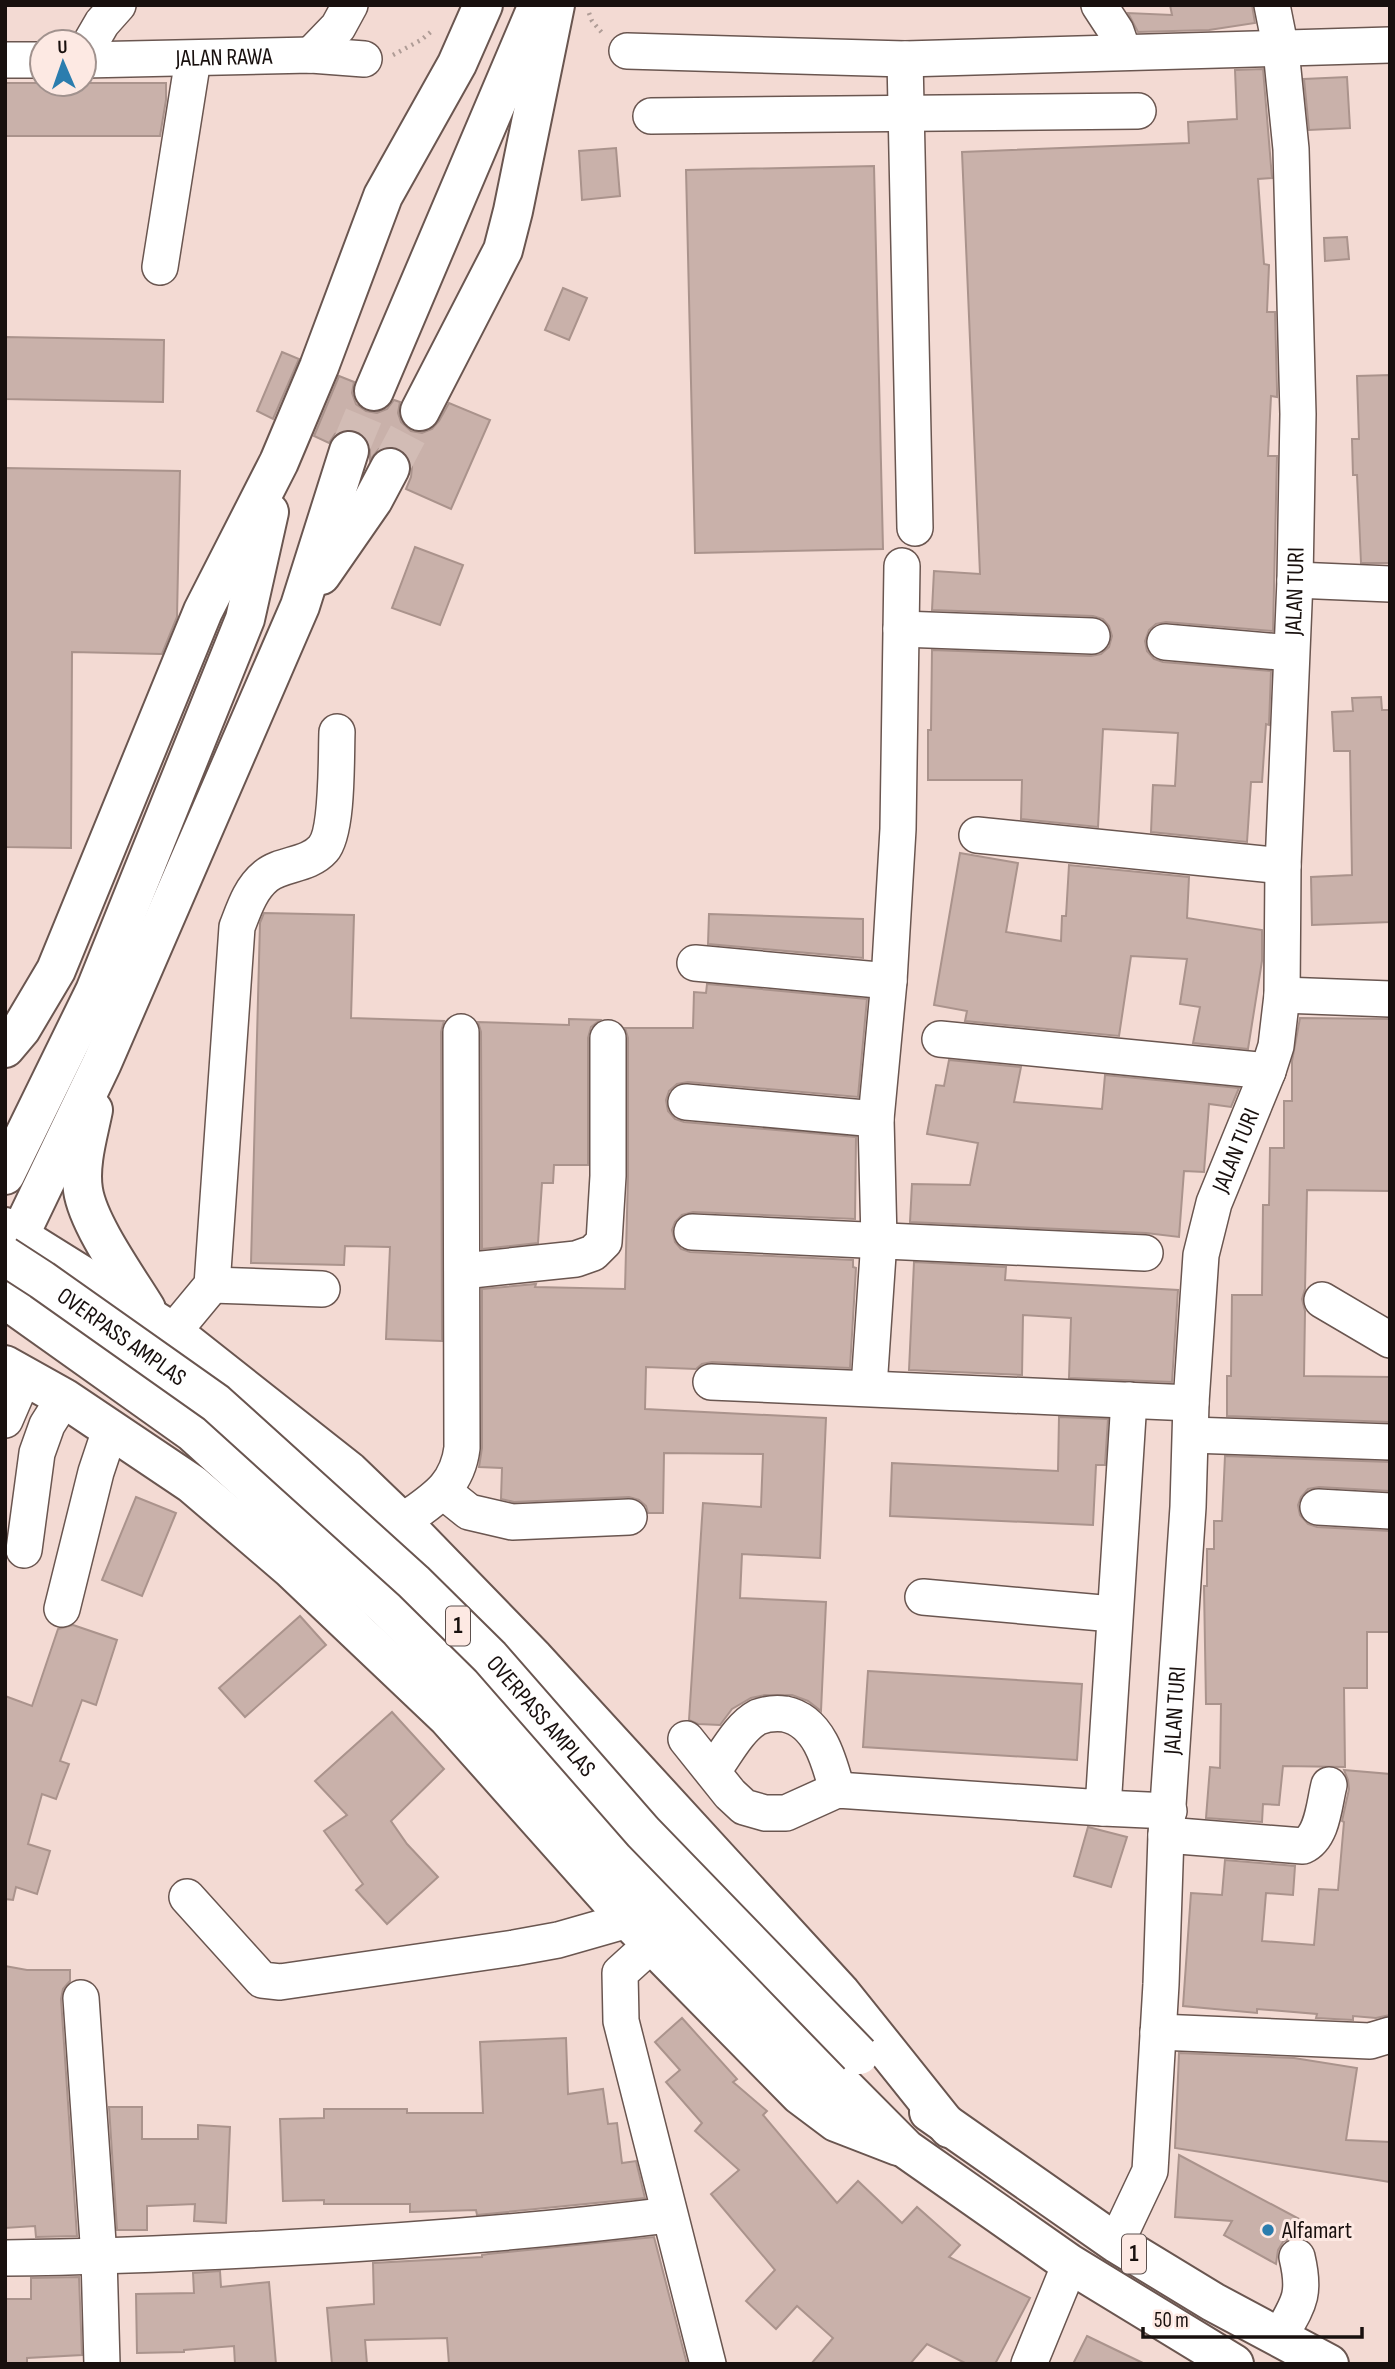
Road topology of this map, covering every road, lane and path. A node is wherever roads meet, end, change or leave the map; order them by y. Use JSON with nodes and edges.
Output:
{"nodes":[{"id":1,"x":118,"y":5,"type":"edge"},
{"id":2,"x":350,"y":5,"type":"edge"},
{"id":3,"x":483,"y":5,"type":"edge"},
{"id":4,"x":538,"y":5,"type":"edge"},
{"id":5,"x":555,"y":5,"type":"edge"},
{"id":6,"x":1100,"y":5,"type":"edge"},
{"id":7,"x":1272,"y":5,"type":"edge"},
{"id":8,"x":437,"y":27,"type":"dead end"},
{"id":9,"x":98,"y":30,"type":"edge"},
{"id":10,"x":1390,"y":46,"type":"edge"},
{"id":11,"x":1281,"y":50,"type":"junction"},
{"id":12,"x":627,"y":51,"type":"dead end"},
{"id":13,"x":1124,"y":51,"type":"junction"},
{"id":14,"x":311,"y":55,"type":"junction"},
{"id":15,"x":193,"y":59,"type":"junction"},
{"id":16,"x":364,"y":59,"type":"joint"},
{"id":17,"x":905,"y":59,"type":"junction"},
{"id":18,"x":5,"y":60,"type":"edge"},
{"id":19,"x":28,"y":60,"type":"edge"},
{"id":20,"x":98,"y":60,"type":"edge"},
{"id":21,"x":1138,"y":111,"type":"dead end"},
{"id":22,"x":906,"y":114,"type":"junction"},
{"id":23,"x":651,"y":116,"type":"dead end"},
{"id":24,"x":160,"y":267,"type":"dead end"},
{"id":25,"x":374,"y":391,"type":"tunnel mouth"},
{"id":26,"x":420,"y":411,"type":"tunnel mouth"},
{"id":27,"x":349,"y":451,"type":"tunnel mouth"},
{"id":28,"x":279,"y":462,"type":"junction"},
{"id":29,"x":390,"y":468,"type":"tunnel mouth"},
{"id":30,"x":915,"y":528,"type":"dead end"},
{"id":31,"x":902,"y":566,"type":"dead end"},
{"id":32,"x":1295,"y":580,"type":"junction"},
{"id":33,"x":1390,"y":584,"type":"edge"},
{"id":34,"x":300,"y":606,"type":"junction"},
{"id":35,"x":901,"y":629,"type":"junction"},
{"id":36,"x":1092,"y":636,"type":"dead end"},
{"id":37,"x":1166,"y":642,"type":"dead end"},
{"id":38,"x":1291,"y":653,"type":"junction"},
{"id":39,"x":337,"y":732,"type":"dead end"},
{"id":40,"x":978,"y":835,"type":"dead end"},
{"id":41,"x":1283,"y":866,"type":"junction"},
{"id":42,"x":695,"y":963,"type":"dead end"},
{"id":43,"x":889,"y":981,"type":"junction"},
{"id":44,"x":95,"y":991,"type":"junction"},
{"id":45,"x":1282,"y":995,"type":"junction"},
{"id":46,"x":1390,"y":999,"type":"edge"},
{"id":47,"x":461,"y":1032,"type":"dead end"},
{"id":48,"x":608,"y":1038,"type":"dead end"},
{"id":49,"x":940,"y":1039,"type":"dead end"},
{"id":50,"x":5,"y":1048,"type":"edge"},
{"id":51,"x":102,"y":1063,"type":"junction"},
{"id":52,"x":1268,"y":1071,"type":"junction"},
{"id":53,"x":686,"y":1102,"type":"dead end"},
{"id":54,"x":5,"y":1114,"type":"edge"},
{"id":55,"x":876,"y":1119,"type":"junction"},
{"id":56,"x":5,"y":1175,"type":"edge"},
{"id":57,"x":692,"y":1232,"type":"dead end"},
{"id":58,"x":879,"y":1240,"type":"junction"},
{"id":59,"x":8,"y":1246,"type":"edge"},
{"id":60,"x":1145,"y":1253,"type":"dead end"},
{"id":61,"x":463,"y":1271,"type":"junction"},
{"id":62,"x":212,"y":1285,"type":"junction"},
{"id":63,"x":322,"y":1289,"type":"dead end"},
{"id":64,"x":5,"y":1299,"type":"edge"},
{"id":65,"x":1322,"y":1300,"type":"dead end"},
{"id":66,"x":161,"y":1323,"type":"junction"},
{"id":67,"x":1390,"y":1340,"type":"edge"},
{"id":68,"x":15,"y":1370,"type":"edge"},
{"id":69,"x":711,"y":1382,"type":"dead end"},
{"id":70,"x":869,"y":1387,"type":"junction"},
{"id":71,"x":64,"y":1398,"type":"junction"},
{"id":72,"x":1129,"y":1400,"type":"junction"},
{"id":73,"x":1191,"y":1419,"type":"junction"},
{"id":74,"x":5,"y":1420,"type":"edge"},
{"id":75,"x":110,"y":1430,"type":"junction"},
{"id":76,"x":1390,"y":1442,"type":"edge"},
{"id":77,"x":444,"y":1492,"type":"junction"},
{"id":78,"x":1318,"y":1507,"type":"dead end"},
{"id":79,"x":1390,"y":1511,"type":"edge"},
{"id":80,"x":629,"y":1517,"type":"dead end"},
{"id":81,"x":402,"y":1522,"type":"junction"},
{"id":82,"x":24,"y":1550,"type":"dead end"},
{"id":83,"x":923,"y":1597,"type":"dead end"},
{"id":84,"x":62,"y":1609,"type":"dead end"},
{"id":85,"x":1113,"y":1614,"type":"junction"},
{"id":86,"x":686,"y":1739,"type":"dead end"},
{"id":87,"x":713,"y":1771,"type":"junction"},
{"id":88,"x":1329,"y":1785,"type":"dead end"},
{"id":89,"x":836,"y":1790,"type":"junction"},
{"id":90,"x":1103,"y":1808,"type":"junction"},
{"id":91,"x":1167,"y":1823,"type":"junction"},
{"id":92,"x":187,"y":1897,"type":"dead end"},
{"id":93,"x":640,"y":1932,"type":"junction"},
{"id":94,"x":81,"y":1998,"type":"dead end"},
{"id":95,"x":1158,"y":2032,"type":"junction"},
{"id":96,"x":1390,"y":2035,"type":"edge"},
{"id":97,"x":847,"y":2067,"type":"junction"},
{"id":98,"x":949,"y":2128,"type":"junction"},
{"id":99,"x":906,"y":2149,"type":"junction"},
{"id":100,"x":669,"y":2215,"type":"junction"},
{"id":101,"x":1116,"y":2243,"type":"junction"},
{"id":102,"x":1297,"y":2257,"type":"dead end"},
{"id":103,"x":5,"y":2258,"type":"edge"},
{"id":104,"x":99,"y":2258,"type":"junction"},
{"id":105,"x":1070,"y":2264,"type":"junction"},
{"id":106,"x":1280,"y":2336,"type":"junction"},
{"id":107,"x":1220,"y":2360,"type":"edge"},
{"id":108,"x":102,"y":2364,"type":"edge"},
{"id":109,"x":708,"y":2364,"type":"edge"},
{"id":110,"x":1029,"y":2364,"type":"edge"},
{"id":111,"x":1329,"y":2364,"type":"edge"}],
"edges":[{"from":1,"to":9,"type":"street"},
{"from":2,"to":14,"type":"street"},
{"from":3,"to":28,"type":"highway"},
{"from":4,"to":25,"type":"highway"},
{"from":5,"to":26,"type":"highway"},
{"from":6,"to":13,"type":"street"},
{"from":7,"to":11,"type":"street","name":"JALAN TURI"},
{"from":8,"to":16,"type":"path"},
{"from":10,"to":11,"type":"street"},
{"from":11,"to":13,"type":"street"},
{"from":11,"to":32,"type":"street","name":"JALAN TURI"},
{"from":12,"to":17,"type":"street"},
{"from":13,"to":17,"type":"street"},
{"from":14,"to":15,"type":"street","name":"JALAN RAWA"},
{"from":14,"to":16,"type":"street","name":"JALAN RAWA"},
{"from":15,"to":20,"type":"street","name":"JALAN RAWA"},
{"from":15,"to":24,"type":"street"},
{"from":17,"to":22,"type":"street"},
{"from":18,"to":19,"type":"street"},
{"from":21,"to":22,"type":"street"},
{"from":22,"to":23,"type":"street"},
{"from":22,"to":30,"type":"street"},
{"from":27,"to":34,"type":"highway"},
{"from":28,"to":44,"type":"highway"},
{"from":28,"to":50,"type":"highway"},
{"from":29,"to":34,"type":"highway"},
{"from":31,"to":35,"type":"street"},
{"from":32,"to":33,"type":"street"},
{"from":32,"to":38,"type":"street","name":"JALAN TURI"},
{"from":34,"to":51,"type":"highway"},
{"from":35,"to":36,"type":"street"},
{"from":35,"to":43,"type":"street"},
{"from":37,"to":38,"type":"street"},
{"from":38,"to":41,"type":"street","name":"JALAN TURI"},
{"from":39,"to":62,"type":"street"},
{"from":40,"to":41,"type":"street"},
{"from":41,"to":45,"type":"street","name":"JALAN TURI"},
{"from":42,"to":43,"type":"street"},
{"from":43,"to":55,"type":"street"},
{"from":44,"to":54,"type":"highway"},
{"from":44,"to":56,"type":"highway"},
{"from":45,"to":46,"type":"street"},
{"from":45,"to":52,"type":"street","name":"JALAN TURI"},
{"from":47,"to":61,"type":"street"},
{"from":48,"to":61,"type":"street"},
{"from":49,"to":52,"type":"street"},
{"from":51,"to":59,"type":"highway"},
{"from":51,"to":66,"type":"highway"},
{"from":52,"to":73,"type":"street","name":"JALAN TURI"},
{"from":53,"to":55,"type":"street"},
{"from":55,"to":58,"type":"street"},
{"from":57,"to":58,"type":"street"},
{"from":58,"to":60,"type":"street"},
{"from":58,"to":70,"type":"street"},
{"from":59,"to":66,"type":"highway"},
{"from":59,"to":97,"type":"highway","name":"OVERPASS AMPLAS","number":"1","bridge":true},
{"from":61,"to":77,"type":"street"},
{"from":62,"to":63,"type":"street"},
{"from":62,"to":66,"type":"street"},
{"from":64,"to":97,"type":"highway","name":"OVERPASS AMPLAS","number":"1"},
{"from":65,"to":67,"type":"street"},
{"from":66,"to":81,"type":"highway"},
{"from":68,"to":71,"type":"highway"},
{"from":68,"to":74,"type":"street"},
{"from":69,"to":70,"type":"street"},
{"from":70,"to":72,"type":"street"},
{"from":71,"to":75,"type":"highway"},
{"from":71,"to":82,"type":"street"},
{"from":72,"to":73,"type":"street"},
{"from":72,"to":85,"type":"street"},
{"from":73,"to":76,"type":"street"},
{"from":73,"to":91,"type":"street","name":"JALAN TURI"},
{"from":75,"to":84,"type":"street"},
{"from":75,"to":93,"type":"highway"},
{"from":77,"to":80,"type":"street"},
{"from":77,"to":81,"type":"street"},
{"from":78,"to":79,"type":"street"},
{"from":81,"to":98,"type":"highway"},
{"from":83,"to":85,"type":"street"},
{"from":85,"to":90,"type":"street"},
{"from":86,"to":87,"type":"street"},
{"from":87,"to":89,"type":"street"},
{"from":87,"to":89,"type":"street"},
{"from":88,"to":91,"type":"street"},
{"from":89,"to":90,"type":"street"},
{"from":90,"to":91,"type":"street"},
{"from":91,"to":95,"type":"street","name":"JALAN TURI"},
{"from":92,"to":93,"type":"street"},
{"from":93,"to":99,"type":"highway"},
{"from":93,"to":100,"type":"street"},
{"from":94,"to":104,"type":"street"},
{"from":95,"to":96,"type":"street"},
{"from":95,"to":101,"type":"street","name":"JALAN TURI"},
{"from":97,"to":98,"type":"highway","name":"OVERPASS AMPLAS","number":"1"},
{"from":97,"to":99,"type":"highway","name":"OVERPASS AMPLAS","number":"1"},
{"from":98,"to":101,"type":"highway","number":"1"},
{"from":99,"to":105,"type":"highway","number":"1"},
{"from":100,"to":104,"type":"street"},
{"from":100,"to":109,"type":"street"},
{"from":101,"to":106,"type":"highway","number":"1"},
{"from":102,"to":106,"type":"street"},
{"from":103,"to":104,"type":"street"},
{"from":104,"to":108,"type":"street"},
{"from":105,"to":107,"type":"highway","number":"1"},
{"from":105,"to":110,"type":"street"},
{"from":106,"to":111,"type":"highway","number":"1"}]}
